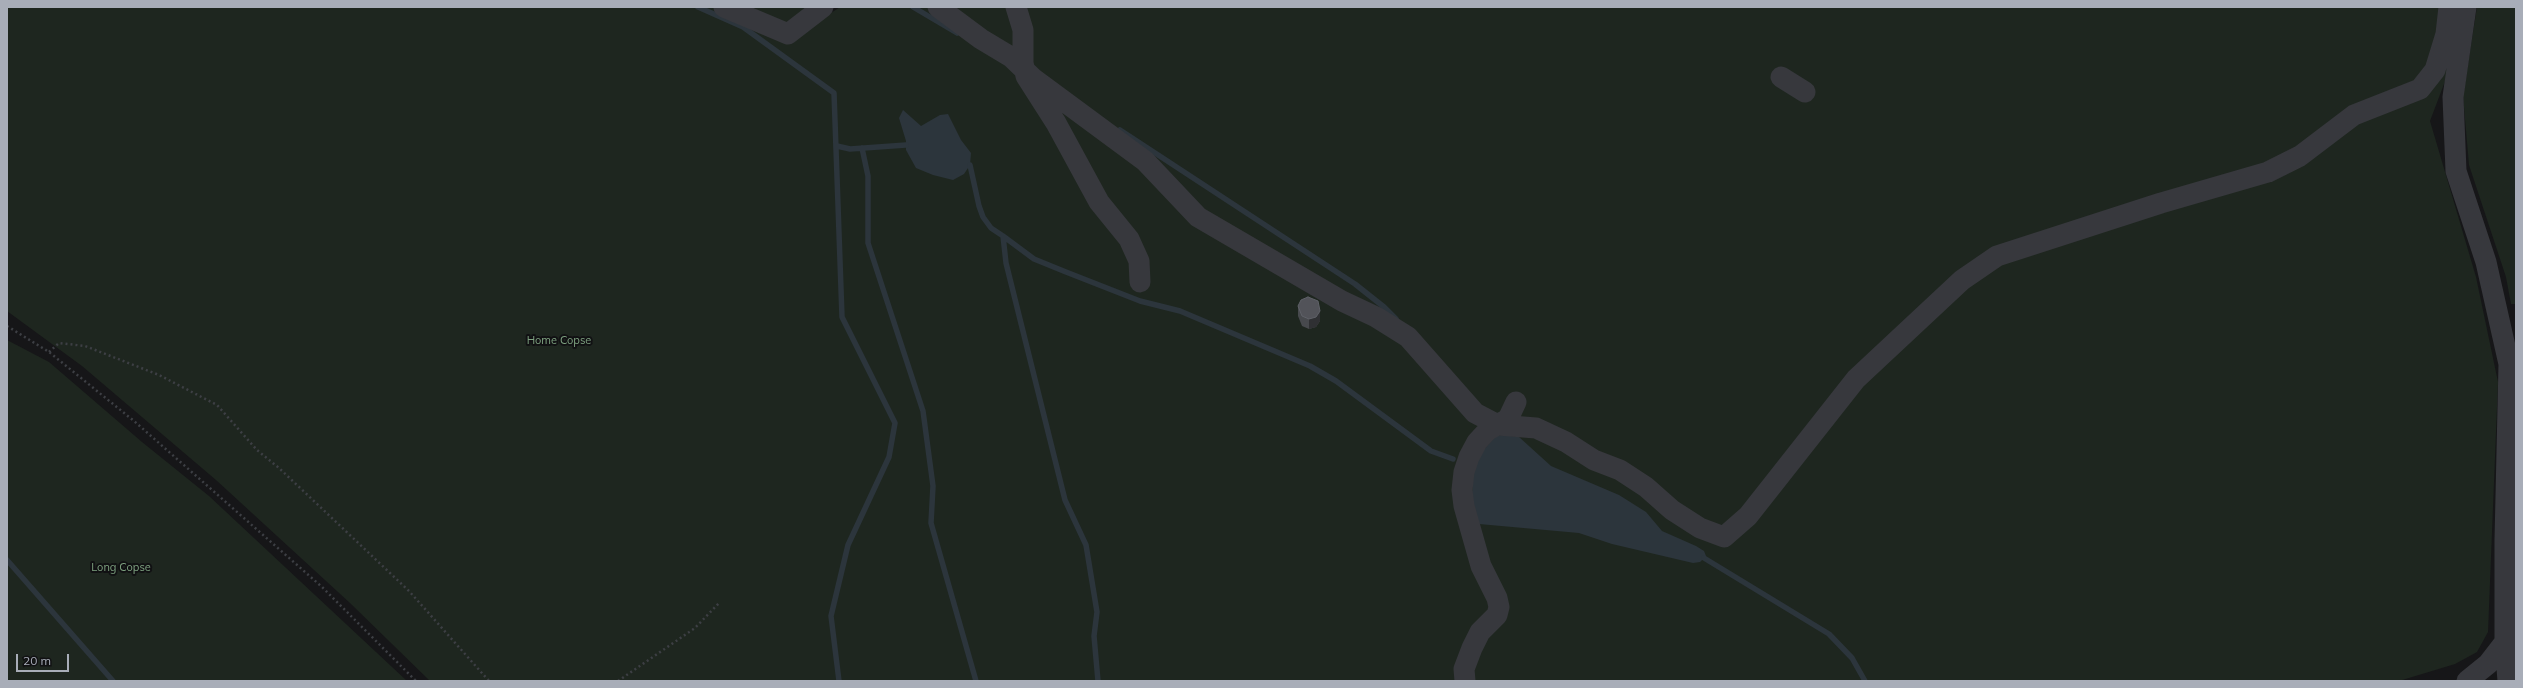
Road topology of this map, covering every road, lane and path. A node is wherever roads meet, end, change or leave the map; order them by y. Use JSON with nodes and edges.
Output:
{"nodes":[{"id":1,"x":724,"y":7,"type":"edge"},
{"id":2,"x":823,"y":7,"type":"edge"},
{"id":3,"x":938,"y":7,"type":"edge"},
{"id":4,"x":1016,"y":7,"type":"edge"},
{"id":5,"x":2449,"y":7,"type":"edge"},
{"id":6,"x":2466,"y":7,"type":"edge"},
{"id":7,"x":1025,"y":70,"type":"junction"},
{"id":8,"x":1780,"y":77,"type":"dead end"},
{"id":9,"x":1805,"y":92,"type":"dead end"},
{"id":10,"x":1140,"y":282,"type":"dead end"},
{"id":11,"x":7,"y":326,"type":"edge"},
{"id":12,"x":49,"y":352,"type":"junction"},
{"id":13,"x":1516,"y":402,"type":"dead end"},
{"id":14,"x":1496,"y":424,"type":"junction"},
{"id":15,"x":719,"y":603,"type":"dead end"},
{"id":16,"x":2505,"y":642,"type":"junction"},
{"id":17,"x":416,"y":681,"type":"edge"},
{"id":18,"x":489,"y":681,"type":"edge"},
{"id":19,"x":618,"y":681,"type":"edge"},
{"id":20,"x":1465,"y":681,"type":"edge"},
{"id":21,"x":2467,"y":681,"type":"edge"},
{"id":22,"x":2508,"y":681,"type":"edge"}],
"edges":[{"from":1,"to":2,"type":"street"},
{"from":3,"to":7,"type":"street"},
{"from":4,"to":7,"type":"street"},
{"from":5,"to":14,"type":"street"},
{"from":6,"to":16,"type":"street"},
{"from":7,"to":10,"type":"street"},
{"from":7,"to":14,"type":"street"},
{"from":8,"to":9,"type":"street"},
{"from":11,"to":12,"type":"path"},
{"from":12,"to":17,"type":"path"},
{"from":12,"to":18,"type":"path"},
{"from":13,"to":14,"type":"street"},
{"from":14,"to":20,"type":"street"},
{"from":15,"to":19,"type":"path"},
{"from":16,"to":21,"type":"street"},
{"from":16,"to":22,"type":"street"}]}
